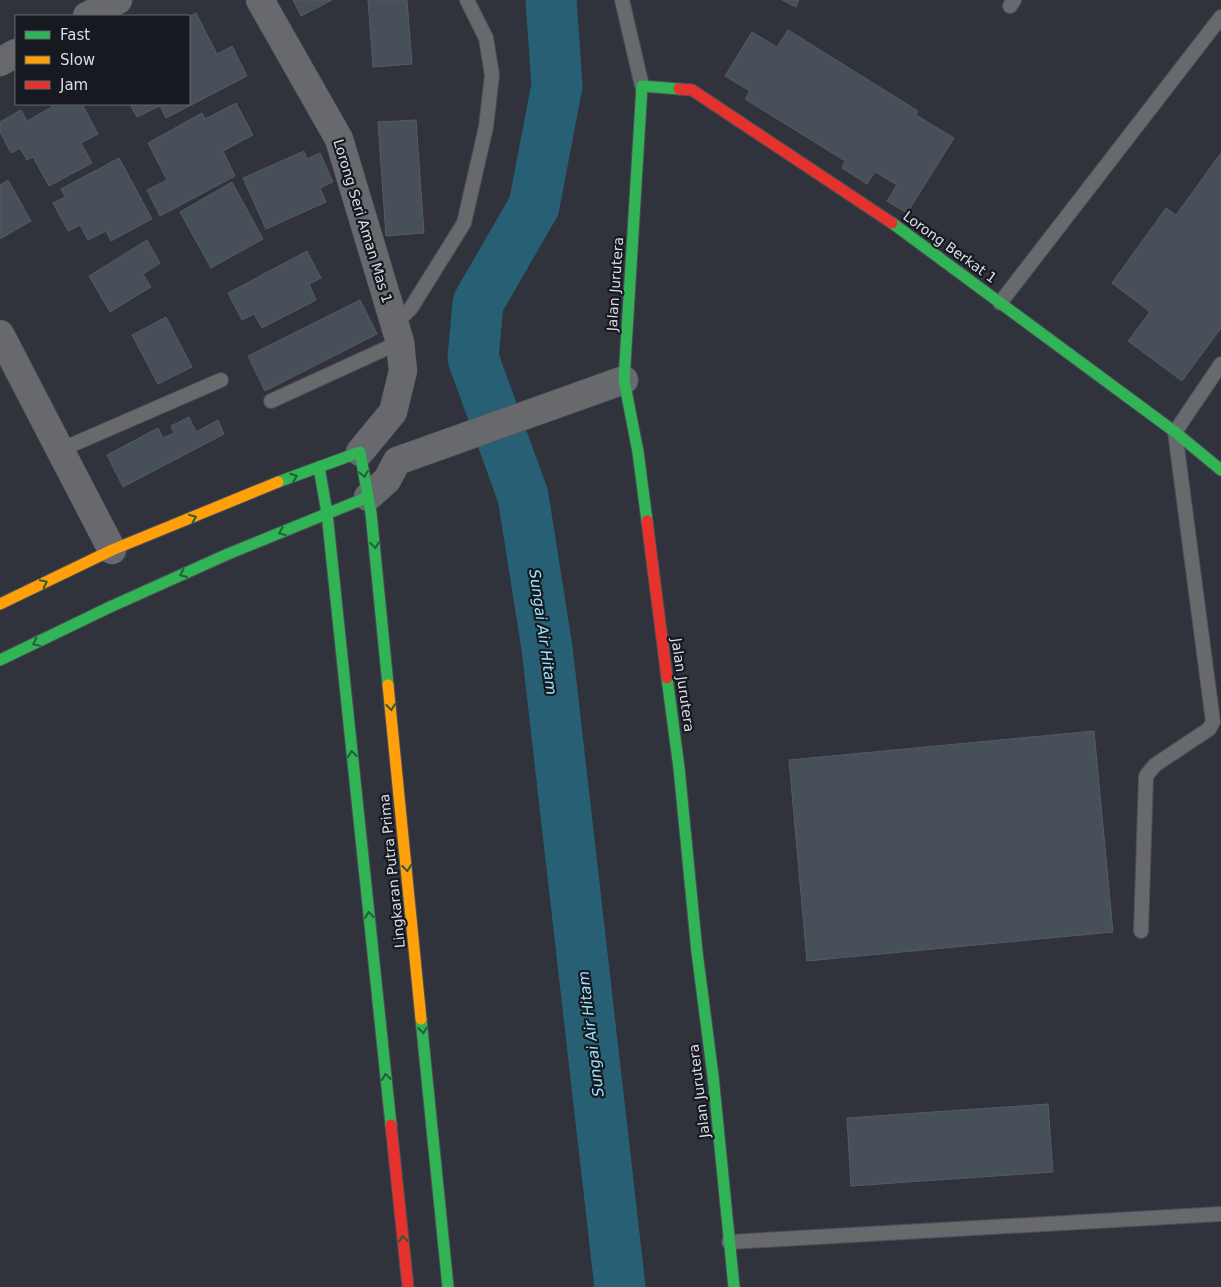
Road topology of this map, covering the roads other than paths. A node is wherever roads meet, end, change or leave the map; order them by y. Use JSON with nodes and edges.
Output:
{"nodes":[{"id":1,"x":118,"y":0,"type":"edge"},
{"id":2,"x":260,"y":0,"type":"edge"},
{"id":3,"x":467,"y":0,"type":"edge"},
{"id":4,"x":622,"y":0,"type":"edge"},
{"id":5,"x":89,"y":15,"type":"edge"},
{"id":6,"x":1221,"y":17,"type":"edge"},
{"id":7,"x":15,"y":54,"type":"edge"},
{"id":8,"x":0,"y":62,"type":"edge"},
{"id":9,"x":642,"y":86,"type":"junction"},
{"id":10,"x":1000,"y":303,"type":"junction"},
{"id":11,"x":0,"y":334,"type":"edge"},
{"id":12,"x":397,"y":334,"type":"junction"},
{"id":13,"x":1221,"y":364,"type":"edge"},
{"id":14,"x":221,"y":380,"type":"dead end"},
{"id":15,"x":624,"y":380,"type":"junction"},
{"id":16,"x":272,"y":401,"type":"dead end"},
{"id":17,"x":1175,"y":432,"type":"junction"},
{"id":18,"x":60,"y":450,"type":"junction"},
{"id":19,"x":360,"y":452,"type":"junction"},
{"id":20,"x":397,"y":461,"type":"junction"},
{"id":21,"x":319,"y":467,"type":"junction"},
{"id":22,"x":1221,"y":470,"type":"edge"},
{"id":23,"x":368,"y":497,"type":"junction"},
{"id":24,"x":327,"y":514,"type":"junction"},
{"id":25,"x":112,"y":550,"type":"junction"},
{"id":26,"x":0,"y":604,"type":"edge"},
{"id":27,"x":0,"y":660,"type":"edge"},
{"id":28,"x":1141,"y":932,"type":"dead end"},
{"id":29,"x":1221,"y":1214,"type":"edge"},
{"id":30,"x":729,"y":1242,"type":"junction"},
{"id":31,"x":408,"y":1287,"type":"edge"},
{"id":32,"x":448,"y":1287,"type":"edge"},
{"id":33,"x":734,"y":1287,"type":"edge"}],
"edges":[{"from":1,"to":5,"type":"street"},
{"from":2,"to":12,"type":"street","name":"Lorong Seri Aman Mas 1"},
{"from":3,"to":12,"type":"lane"},
{"from":4,"to":9,"type":"lane"},
{"from":6,"to":10,"type":"lane"},
{"from":7,"to":8,"type":"street"},
{"from":9,"to":10,"type":"main road","name":"Lorong Berkat 1"},
{"from":9,"to":15,"type":"main road","name":"Jalan Jurutera"},
{"from":10,"to":17,"type":"main road","name":"Lorong Berkat 1"},
{"from":11,"to":18,"type":"street"},
{"from":12,"to":16,"type":"lane"},
{"from":12,"to":19,"type":"street","name":"Lorong Seri Aman Mas 1"},
{"from":13,"to":17,"type":"lane"},
{"from":14,"to":18,"type":"lane"},
{"from":15,"to":20,"type":"street"},
{"from":15,"to":30,"type":"main road","name":"Jalan Jurutera"},
{"from":17,"to":22,"type":"main road","name":"Lorong Berkat 1"},
{"from":17,"to":28,"type":"lane"},
{"from":18,"to":25,"type":"street"},
{"from":19,"to":20,"type":"street"},
{"from":19,"to":21,"type":"main road"},
{"from":19,"to":23,"type":"main road","name":"Lingkaran Putra Prima","one_way":true},
{"from":20,"to":23,"type":"street"},
{"from":21,"to":24,"type":"main road","name":"Lingkaran Putra Prima"},
{"from":25,"to":21,"type":"main road","one_way":true},
{"from":23,"to":24,"type":"main road"},
{"from":23,"to":32,"type":"main road","name":"Lingkaran Putra Prima","one_way":true},
{"from":24,"to":27,"type":"main road","one_way":true},
{"from":31,"to":24,"type":"main road","name":"Lingkaran Putra Prima","one_way":true},
{"from":26,"to":25,"type":"main road","one_way":true},
{"from":29,"to":30,"type":"lane"},
{"from":30,"to":33,"type":"main road","name":"Jalan Jurutera"}]}
